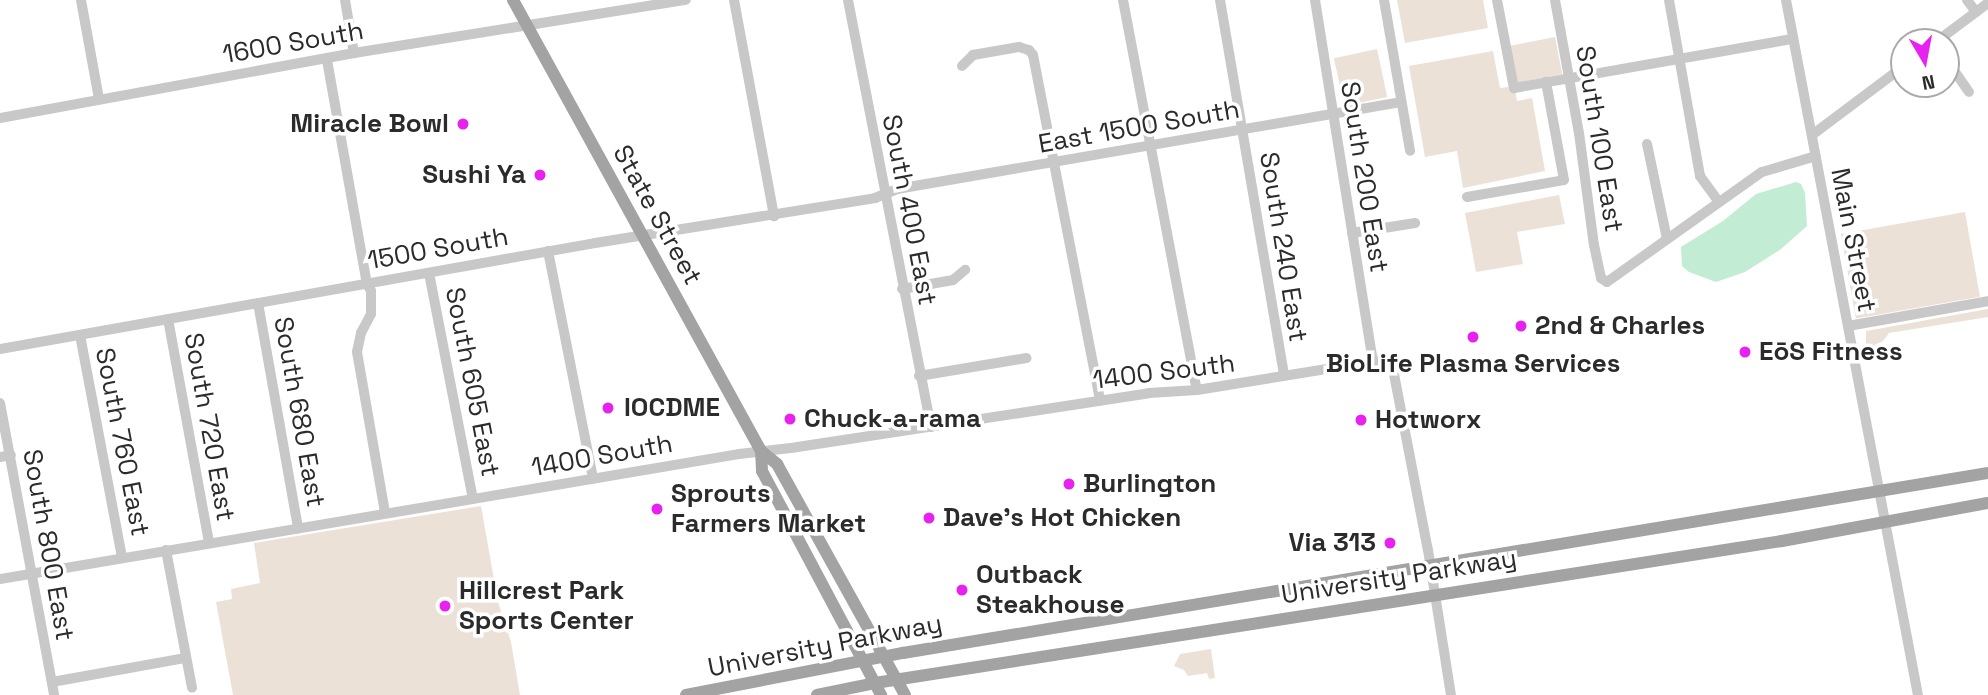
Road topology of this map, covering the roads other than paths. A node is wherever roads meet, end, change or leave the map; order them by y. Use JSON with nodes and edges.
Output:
{"nodes":[{"id":1,"x":80,"y":0,"type":"edge"},
{"id":2,"x":345,"y":0,"type":"edge"},
{"id":3,"x":513,"y":0,"type":"edge"},
{"id":4,"x":686,"y":0,"type":"edge"},
{"id":5,"x":734,"y":0,"type":"edge"},
{"id":6,"x":848,"y":0,"type":"edge"},
{"id":7,"x":1123,"y":0,"type":"edge"},
{"id":8,"x":1220,"y":0,"type":"edge"},
{"id":9,"x":1315,"y":0,"type":"edge"},
{"id":10,"x":1384,"y":0,"type":"edge"},
{"id":11,"x":1497,"y":0,"type":"edge"},
{"id":12,"x":1555,"y":0,"type":"edge"},
{"id":13,"x":1669,"y":0,"type":"edge"},
{"id":14,"x":1786,"y":0,"type":"edge"},
{"id":15,"x":1967,"y":0,"type":"edge"},
{"id":16,"x":646,"y":3,"type":"edge"},
{"id":17,"x":1988,"y":3,"type":"edge"},
{"id":18,"x":1976,"y":12,"type":"junction"},
{"id":19,"x":527,"y":26,"type":"junction"},
{"id":20,"x":1955,"y":28,"type":"edge"},
{"id":21,"x":1793,"y":39,"type":"junction"},
{"id":22,"x":354,"y":53,"type":"junction"},
{"id":23,"x":1681,"y":57,"type":"junction"},
{"id":24,"x":327,"y":60,"type":"junction"},
{"id":25,"x":962,"y":66,"type":"dead end"},
{"id":26,"x":1890,"y":76,"type":"edge"},
{"id":27,"x":1570,"y":77,"type":"junction"},
{"id":28,"x":1960,"y":79,"type":"edge"},
{"id":29,"x":1546,"y":82,"type":"junction"},
{"id":30,"x":1969,"y":92,"type":"dead end"},
{"id":31,"x":99,"y":99,"type":"junction"},
{"id":32,"x":1401,"y":102,"type":"junction"},
{"id":33,"x":1332,"y":114,"type":"junction"},
{"id":34,"x":0,"y":118,"type":"edge"},
{"id":35,"x":1242,"y":131,"type":"junction"},
{"id":36,"x":1812,"y":135,"type":"junction"},
{"id":37,"x":1647,"y":144,"type":"dead end"},
{"id":38,"x":1150,"y":146,"type":"junction"},
{"id":39,"x":1410,"y":151,"type":"dead end"},
{"id":40,"x":1816,"y":156,"type":"junction"},
{"id":41,"x":1054,"y":163,"type":"junction"},
{"id":42,"x":885,"y":194,"type":"junction"},
{"id":43,"x":1467,"y":197,"type":"dead end"},
{"id":44,"x":1719,"y":202,"type":"junction"},
{"id":45,"x":774,"y":216,"type":"junction"},
{"id":46,"x":1415,"y":223,"type":"dead end"},
{"id":47,"x":1352,"y":233,"type":"junction"},
{"id":48,"x":642,"y":236,"type":"junction"},
{"id":49,"x":1667,"y":239,"type":"junction"},
{"id":50,"x":548,"y":251,"type":"junction"},
{"id":51,"x":965,"y":270,"type":"dead end"},
{"id":52,"x":429,"y":273,"type":"junction"},
{"id":53,"x":367,"y":284,"type":"junction"},
{"id":54,"x":902,"y":289,"type":"junction"},
{"id":55,"x":1988,"y":302,"type":"edge"},
{"id":56,"x":258,"y":303,"type":"junction"},
{"id":57,"x":168,"y":319,"type":"junction"},
{"id":58,"x":1848,"y":326,"type":"junction"},
{"id":59,"x":80,"y":335,"type":"junction"},
{"id":60,"x":0,"y":349,"type":"edge"},
{"id":61,"x":1026,"y":358,"type":"dead end"},
{"id":62,"x":1373,"y":361,"type":"junction"},
{"id":63,"x":919,"y":376,"type":"junction"},
{"id":64,"x":1284,"y":376,"type":"junction"},
{"id":65,"x":1197,"y":390,"type":"junction"},
{"id":66,"x":1100,"y":401,"type":"junction"},
{"id":67,"x":0,"y":402,"type":"edge"},
{"id":68,"x":931,"y":427,"type":"junction"},
{"id":69,"x":761,"y":452,"type":"junction"},
{"id":70,"x":5,"y":456,"type":"edge"},
{"id":71,"x":1988,"y":473,"type":"edge"},
{"id":72,"x":593,"y":479,"type":"junction"},
{"id":73,"x":1880,"y":490,"type":"junction"},
{"id":74,"x":473,"y":499,"type":"junction"},
{"id":75,"x":1988,"y":503,"type":"edge"},
{"id":76,"x":386,"y":513,"type":"junction"},
{"id":77,"x":1885,"y":521,"type":"junction"},
{"id":78,"x":298,"y":528,"type":"junction"},
{"id":79,"x":209,"y":542,"type":"junction"},
{"id":80,"x":166,"y":550,"type":"junction"},
{"id":81,"x":122,"y":557,"type":"junction"},
{"id":82,"x":1430,"y":566,"type":"junction"},
{"id":83,"x":32,"y":573,"type":"junction"},
{"id":84,"x":0,"y":579,"type":"edge"},
{"id":85,"x":1434,"y":594,"type":"junction"},
{"id":86,"x":885,"y":656,"type":"junction"},
{"id":87,"x":186,"y":658,"type":"junction"},
{"id":88,"x":864,"y":660,"type":"junction"},
{"id":89,"x":897,"y":680,"type":"junction"},
{"id":90,"x":52,"y":682,"type":"junction"},
{"id":91,"x":875,"y":683,"type":"junction"},
{"id":92,"x":192,"y":688,"type":"dead end"},
{"id":93,"x":54,"y":695,"type":"edge"},
{"id":94,"x":687,"y":695,"type":"edge"},
{"id":95,"x":817,"y":695,"type":"edge"},
{"id":96,"x":881,"y":695,"type":"edge"},
{"id":97,"x":905,"y":695,"type":"edge"},
{"id":98,"x":1451,"y":695,"type":"edge"},
{"id":99,"x":1918,"y":695,"type":"edge"}],
"edges":[{"from":1,"to":31,"type":"street"},
{"from":2,"to":22,"type":"street"},
{"from":3,"to":19,"type":"main road","name":"State Street"},
{"from":4,"to":16,"type":"street","name":"1600 South"},
{"from":5,"to":45,"type":"street"},
{"from":6,"to":42,"type":"street","name":"South 400 East"},
{"from":7,"to":38,"type":"street"},
{"from":8,"to":35,"type":"street","name":"South 240 East"},
{"from":9,"to":33,"type":"street","name":"South 200 East"},
{"from":10,"to":32,"type":"street"},
{"from":11,"to":29,"type":"street"},
{"from":12,"to":27,"type":"street","name":"South 100 East"},
{"from":13,"to":23,"type":"street"},
{"from":14,"to":21,"type":"street","name":"Main Street"},
{"from":15,"to":18,"type":"street"},
{"from":16,"to":19,"type":"street","name":"1600 South"},
{"from":17,"to":18,"type":"street"},
{"from":18,"to":20,"type":"street"},
{"from":19,"to":22,"type":"street","name":"1600 South"},
{"from":19,"to":48,"type":"main road","name":"State Street"},
{"from":21,"to":23,"type":"street"},
{"from":21,"to":36,"type":"street","name":"Main Street"},
{"from":22,"to":24,"type":"street","name":"1600 South"},
{"from":23,"to":27,"type":"street"},
{"from":23,"to":44,"type":"street"},
{"from":24,"to":31,"type":"street","name":"1600 South"},
{"from":24,"to":53,"type":"street"},
{"from":25,"to":41,"type":"street"},
{"from":26,"to":36,"type":"street"},
{"from":27,"to":29,"type":"street"},
{"from":27,"to":49,"type":"street","name":"South 100 East"},
{"from":28,"to":30,"type":"street"},
{"from":29,"to":43,"type":"street"},
{"from":31,"to":34,"type":"street","name":"1600 South"},
{"from":32,"to":33,"type":"street","name":"East 1500 South"},
{"from":32,"to":39,"type":"street"},
{"from":33,"to":35,"type":"street","name":"East 1500 South"},
{"from":33,"to":47,"type":"street","name":"South 200 East"},
{"from":35,"to":38,"type":"street","name":"East 1500 South"},
{"from":35,"to":64,"type":"street","name":"South 240 East"},
{"from":36,"to":40,"type":"street","name":"Main Street"},
{"from":37,"to":49,"type":"street"},
{"from":38,"to":41,"type":"street","name":"East 1500 South"},
{"from":38,"to":65,"type":"street"},
{"from":40,"to":44,"type":"street"},
{"from":40,"to":58,"type":"street","name":"Main Street"},
{"from":41,"to":42,"type":"street","name":"East 1500 South"},
{"from":41,"to":66,"type":"street"},
{"from":42,"to":45,"type":"street","name":"1500 South"},
{"from":42,"to":54,"type":"street","name":"South 400 East"},
{"from":44,"to":49,"type":"street"},
{"from":45,"to":48,"type":"street","name":"1500 South"},
{"from":46,"to":47,"type":"street"},
{"from":47,"to":62,"type":"street","name":"South 200 East"},
{"from":48,"to":50,"type":"street","name":"1500 South"},
{"from":48,"to":69,"type":"main road","name":"State Street"},
{"from":50,"to":52,"type":"street","name":"1500 South"},
{"from":50,"to":72,"type":"street"},
{"from":51,"to":54,"type":"street"},
{"from":52,"to":53,"type":"street","name":"1500 South"},
{"from":52,"to":74,"type":"street","name":"South 605 East"},
{"from":53,"to":56,"type":"street","name":"1500 South"},
{"from":53,"to":76,"type":"street"},
{"from":54,"to":63,"type":"street","name":"South 400 East"},
{"from":55,"to":58,"type":"street"},
{"from":56,"to":57,"type":"street","name":"1500 South"},
{"from":56,"to":78,"type":"street","name":"South 680 East"},
{"from":57,"to":59,"type":"street","name":"1500 South"},
{"from":57,"to":79,"type":"street","name":"South 720 East"},
{"from":58,"to":73,"type":"street","name":"Main Street"},
{"from":59,"to":60,"type":"street","name":"1500 South"},
{"from":59,"to":81,"type":"street","name":"South 760 East"},
{"from":61,"to":63,"type":"street"},
{"from":62,"to":64,"type":"street","name":"1400 South"},
{"from":62,"to":82,"type":"street","name":"1400 South"},
{"from":63,"to":68,"type":"street","name":"South 400 East"},
{"from":64,"to":65,"type":"street","name":"1400 South"},
{"from":65,"to":66,"type":"street","name":"1400 South"},
{"from":66,"to":68,"type":"street","name":"1400 South"},
{"from":67,"to":70,"type":"street","name":"South 800 East"},
{"from":68,"to":69,"type":"street","name":"1400 South"},
{"from":69,"to":72,"type":"street","name":"1400 South"},
{"from":69,"to":86,"type":"main road","name":"State Street"},
{"from":69,"to":88,"type":"main road","name":"State Street"},
{"from":70,"to":83,"type":"street","name":"South 800 East"},
{"from":71,"to":73,"type":"main road"},
{"from":72,"to":74,"type":"street","name":"1400 South"},
{"from":73,"to":77,"type":"street","name":"Main Street"},
{"from":73,"to":82,"type":"main road","name":"University Parkway"},
{"from":74,"to":76,"type":"street","name":"1400 South"},
{"from":75,"to":77,"type":"main road","name":"University Parkway"},
{"from":76,"to":78,"type":"street","name":"1400 South"},
{"from":77,"to":85,"type":"main road","name":"University Parkway"},
{"from":77,"to":99,"type":"street","name":"Main Street"},
{"from":78,"to":79,"type":"street","name":"1400 South"},
{"from":79,"to":80,"type":"street","name":"1400 South"},
{"from":80,"to":81,"type":"street","name":"1400 South"},
{"from":80,"to":87,"type":"street"},
{"from":81,"to":83,"type":"street","name":"1400 South"},
{"from":82,"to":85,"type":"street"},
{"from":82,"to":86,"type":"main road","name":"University Parkway"},
{"from":83,"to":84,"type":"street","name":"1400 South"},
{"from":83,"to":90,"type":"street","name":"South 800 East"},
{"from":85,"to":89,"type":"main road","name":"University Parkway"},
{"from":85,"to":98,"type":"street"},
{"from":86,"to":88,"type":"main road","name":"University Parkway"},
{"from":86,"to":89,"type":"main road","name":"State Street"},
{"from":87,"to":90,"type":"street"},
{"from":87,"to":92,"type":"street"},
{"from":88,"to":91,"type":"main road","name":"State Street"},
{"from":88,"to":94,"type":"main road","name":"University Parkway"},
{"from":89,"to":91,"type":"main road","name":"University Parkway"},
{"from":89,"to":97,"type":"main road","name":"State Street"},
{"from":90,"to":93,"type":"street","name":"South 800 East"},
{"from":91,"to":95,"type":"main road","name":"University Parkway"},
{"from":91,"to":96,"type":"main road","name":"State Street"}]}
